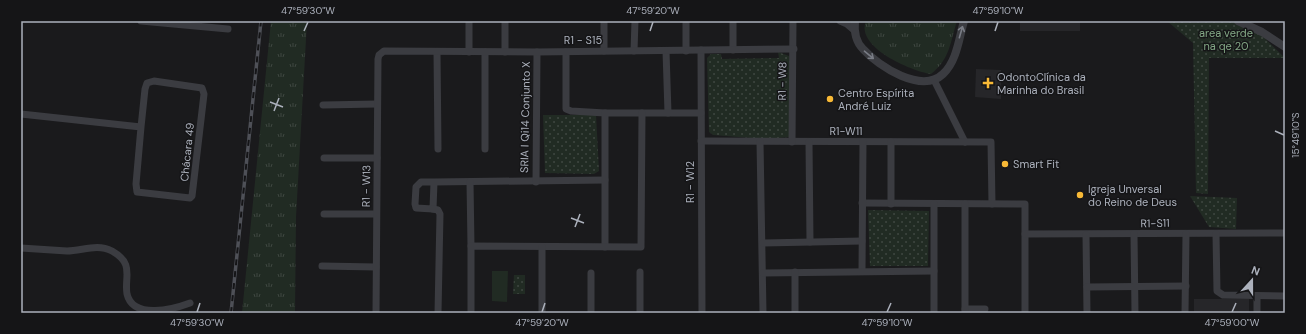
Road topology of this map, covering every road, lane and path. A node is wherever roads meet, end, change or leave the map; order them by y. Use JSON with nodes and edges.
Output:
{"nodes":[{"id":1,"x":141,"y":21,"type":"edge"},
{"id":2,"x":469,"y":21,"type":"edge"},
{"id":3,"x":505,"y":21,"type":"edge"},
{"id":4,"x":604,"y":21,"type":"edge"},
{"id":5,"x":635,"y":21,"type":"edge"},
{"id":6,"x":686,"y":21,"type":"edge"},
{"id":7,"x":733,"y":21,"type":"edge"},
{"id":8,"x":793,"y":21,"type":"edge"},
{"id":9,"x":840,"y":21,"type":"edge"},
{"id":10,"x":855,"y":21,"type":"edge"},
{"id":11,"x":964,"y":21,"type":"edge"},
{"id":12,"x":1238,"y":21,"type":"edge"},
{"id":13,"x":228,"y":29,"type":"dead end"},
{"id":14,"x":854,"y":30,"type":"junction"},
{"id":15,"x":1285,"y":47,"type":"edge"},
{"id":16,"x":794,"y":49,"type":"junction"},
{"id":17,"x":701,"y":50,"type":"junction"},
{"id":18,"x":733,"y":50,"type":"junction"},
{"id":19,"x":604,"y":51,"type":"junction"},
{"id":20,"x":634,"y":51,"type":"junction"},
{"id":21,"x":666,"y":51,"type":"junction"},
{"id":22,"x":686,"y":51,"type":"junction"},
{"id":23,"x":437,"y":52,"type":"junction"},
{"id":24,"x":470,"y":52,"type":"junction"},
{"id":25,"x":485,"y":52,"type":"junction"},
{"id":26,"x":505,"y":52,"type":"junction"},
{"id":27,"x":537,"y":52,"type":"junction"},
{"id":28,"x":566,"y":52,"type":"junction"},
{"id":29,"x":378,"y":59,"type":"joint"},
{"id":30,"x":934,"y":80,"type":"junction"},
{"id":31,"x":377,"y":104,"type":"junction"},
{"id":32,"x":323,"y":105,"type":"dead end"},
{"id":33,"x":605,"y":113,"type":"junction"},
{"id":34,"x":642,"y":113,"type":"junction"},
{"id":35,"x":668,"y":113,"type":"junction"},
{"id":36,"x":701,"y":113,"type":"junction"},
{"id":37,"x":21,"y":114,"type":"edge"},
{"id":38,"x":141,"y":127,"type":"junction"},
{"id":39,"x":701,"y":141,"type":"junction"},
{"id":40,"x":760,"y":142,"type":"junction"},
{"id":41,"x":792,"y":142,"type":"junction"},
{"id":42,"x":809,"y":142,"type":"junction"},
{"id":43,"x":863,"y":142,"type":"junction"},
{"id":44,"x":891,"y":142,"type":"junction"},
{"id":45,"x":965,"y":142,"type":"junction"},
{"id":46,"x":485,"y":149,"type":"dead end"},
{"id":47,"x":438,"y":150,"type":"dead end"},
{"id":48,"x":324,"y":158,"type":"dead end"},
{"id":49,"x":377,"y":158,"type":"junction"},
{"id":50,"x":605,"y":180,"type":"junction"},
{"id":51,"x":434,"y":182,"type":"junction"},
{"id":52,"x":470,"y":182,"type":"junction"},
{"id":53,"x":536,"y":182,"type":"junction"},
{"id":54,"x":862,"y":203,"type":"junction"},
{"id":55,"x":891,"y":204,"type":"junction"},
{"id":56,"x":934,"y":204,"type":"junction"},
{"id":57,"x":965,"y":204,"type":"junction"},
{"id":58,"x":992,"y":204,"type":"junction"},
{"id":59,"x":433,"y":209,"type":"junction"},
{"id":60,"x":324,"y":214,"type":"dead end"},
{"id":61,"x":376,"y":214,"type":"junction"},
{"id":62,"x":1285,"y":233,"type":"edge"},
{"id":63,"x":1025,"y":234,"type":"junction"},
{"id":64,"x":1134,"y":234,"type":"junction"},
{"id":65,"x":1186,"y":234,"type":"junction"},
{"id":66,"x":1216,"y":234,"type":"junction"},
{"id":67,"x":1086,"y":235,"type":"junction"},
{"id":68,"x":862,"y":241,"type":"junction"},
{"id":69,"x":810,"y":242,"type":"junction"},
{"id":70,"x":762,"y":243,"type":"junction"},
{"id":71,"x":471,"y":246,"type":"junction"},
{"id":72,"x":542,"y":247,"type":"junction"},
{"id":73,"x":605,"y":247,"type":"junction"},
{"id":74,"x":21,"y":248,"type":"edge"},
{"id":75,"x":322,"y":266,"type":"dead end"},
{"id":76,"x":376,"y":267,"type":"junction"},
{"id":77,"x":862,"y":271,"type":"junction"},
{"id":78,"x":934,"y":271,"type":"junction"},
{"id":79,"x":640,"y":272,"type":"dead end"},
{"id":80,"x":795,"y":272,"type":"junction"},
{"id":81,"x":591,"y":273,"type":"dead end"},
{"id":82,"x":763,"y":273,"type":"junction"},
{"id":83,"x":1135,"y":286,"type":"junction"},
{"id":84,"x":1186,"y":286,"type":"junction"},
{"id":85,"x":1087,"y":287,"type":"junction"},
{"id":86,"x":1257,"y":296,"type":"junction"},
{"id":87,"x":1285,"y":296,"type":"edge"},
{"id":88,"x":190,"y":303,"type":"dead end"},
{"id":89,"x":985,"y":310,"type":"dead end"},
{"id":90,"x":965,"y":311,"type":"edge"},
{"id":91,"x":376,"y":313,"type":"edge"},
{"id":92,"x":438,"y":313,"type":"edge"},
{"id":93,"x":471,"y":313,"type":"edge"},
{"id":94,"x":542,"y":313,"type":"edge"},
{"id":95,"x":591,"y":313,"type":"edge"},
{"id":96,"x":640,"y":313,"type":"edge"},
{"id":97,"x":702,"y":313,"type":"edge"},
{"id":98,"x":763,"y":313,"type":"edge"},
{"id":99,"x":795,"y":313,"type":"edge"},
{"id":100,"x":934,"y":313,"type":"edge"},
{"id":101,"x":1025,"y":313,"type":"edge"},
{"id":102,"x":1087,"y":313,"type":"edge"},
{"id":103,"x":1135,"y":313,"type":"edge"},
{"id":104,"x":1185,"y":313,"type":"edge"},
{"id":105,"x":1257,"y":313,"type":"edge"}],
"edges":[{"from":1,"to":13,"type":"street"},
{"from":2,"to":24,"type":"street"},
{"from":3,"to":26,"type":"street"},
{"from":4,"to":19,"type":"street"},
{"from":5,"to":20,"type":"street"},
{"from":6,"to":22,"type":"street"},
{"from":7,"to":18,"type":"street"},
{"from":8,"to":16,"type":"street","name":"R1 - W8"},
{"from":9,"to":14,"type":"street"},
{"from":10,"to":14,"type":"street"},
{"from":30,"to":11,"type":"street","one_way":true},
{"from":12,"to":15,"type":"street"},
{"from":14,"to":30,"type":"street","one_way":true},
{"from":16,"to":18,"type":"street","name":"R1 - S15"},
{"from":16,"to":41,"type":"street","name":"R1 - W8"},
{"from":17,"to":18,"type":"street","name":"R1 - S15"},
{"from":17,"to":22,"type":"street","name":"R1 - S15"},
{"from":17,"to":36,"type":"street","name":"R1 - W12"},
{"from":19,"to":20,"type":"street","name":"R1 - S15"},
{"from":19,"to":28,"type":"street","name":"R1 - S15"},
{"from":20,"to":21,"type":"street","name":"R1 - S15"},
{"from":21,"to":22,"type":"street","name":"R1 - S15"},
{"from":21,"to":35,"type":"street"},
{"from":23,"to":24,"type":"street","name":"R1 - S15"},
{"from":23,"to":29,"type":"street","name":"R1 - S15"},
{"from":23,"to":47,"type":"street"},
{"from":24,"to":25,"type":"street","name":"R1 - S15"},
{"from":25,"to":26,"type":"street","name":"R1 - S15"},
{"from":25,"to":46,"type":"street"},
{"from":26,"to":27,"type":"street","name":"R1 - S15"},
{"from":27,"to":28,"type":"street","name":"R1 - S15"},
{"from":27,"to":53,"type":"street","name":"SRIA I Qi14 Conjunto X"},
{"from":28,"to":33,"type":"street"},
{"from":29,"to":31,"type":"street","name":"R1 - W13"},
{"from":30,"to":45,"type":"street"},
{"from":31,"to":32,"type":"street"},
{"from":31,"to":49,"type":"street","name":"R1 - W13"},
{"from":33,"to":34,"type":"street"},
{"from":33,"to":50,"type":"street"},
{"from":34,"to":35,"type":"street"},
{"from":34,"to":73,"type":"street"},
{"from":35,"to":36,"type":"street"},
{"from":36,"to":39,"type":"street","name":"R1 - W12"},
{"from":37,"to":38,"type":"street"},
{"from":38,"to":38,"type":"street","name":"Chácara 49"},
{"from":39,"to":40,"type":"street","name":"R1-W11"},
{"from":39,"to":97,"type":"street","name":"R1 - W12"},
{"from":40,"to":41,"type":"street","name":"R1-W11"},
{"from":40,"to":70,"type":"street"},
{"from":41,"to":42,"type":"street","name":"R1-W11"},
{"from":42,"to":43,"type":"street","name":"R1-W11"},
{"from":42,"to":69,"type":"street"},
{"from":43,"to":44,"type":"street","name":"R1-W11"},
{"from":43,"to":54,"type":"street"},
{"from":44,"to":45,"type":"street","name":"R1-W11"},
{"from":44,"to":55,"type":"street"},
{"from":45,"to":58,"type":"street","name":"R1-W11"},
{"from":48,"to":49,"type":"street"},
{"from":49,"to":61,"type":"street","name":"R1 - W13"},
{"from":50,"to":53,"type":"street"},
{"from":50,"to":73,"type":"street"},
{"from":51,"to":52,"type":"street"},
{"from":51,"to":59,"type":"street"},
{"from":51,"to":59,"type":"street"},
{"from":52,"to":53,"type":"street"},
{"from":52,"to":71,"type":"street"},
{"from":54,"to":55,"type":"street"},
{"from":54,"to":68,"type":"street"},
{"from":55,"to":56,"type":"street"},
{"from":56,"to":57,"type":"street"},
{"from":56,"to":78,"type":"street"},
{"from":57,"to":58,"type":"street"},
{"from":57,"to":90,"type":"street"},
{"from":58,"to":63,"type":"street"},
{"from":59,"to":92,"type":"street"},
{"from":60,"to":61,"type":"street"},
{"from":61,"to":76,"type":"street","name":"R1 - W13"},
{"from":62,"to":66,"type":"street","name":"R1-S11"},
{"from":63,"to":67,"type":"street","name":"R1-S11"},
{"from":63,"to":101,"type":"street"},
{"from":64,"to":65,"type":"street","name":"R1-S11"},
{"from":64,"to":67,"type":"street","name":"R1-S11"},
{"from":64,"to":83,"type":"street"},
{"from":65,"to":66,"type":"street","name":"R1-S11"},
{"from":65,"to":84,"type":"street"},
{"from":66,"to":86,"type":"street"},
{"from":67,"to":85,"type":"street"},
{"from":68,"to":69,"type":"street"},
{"from":68,"to":77,"type":"street"},
{"from":69,"to":70,"type":"street"},
{"from":70,"to":82,"type":"street"},
{"from":71,"to":72,"type":"street"},
{"from":71,"to":93,"type":"street"},
{"from":72,"to":73,"type":"street"},
{"from":72,"to":94,"type":"street"},
{"from":74,"to":88,"type":"street"},
{"from":75,"to":76,"type":"street"},
{"from":76,"to":91,"type":"street","name":"R1 - W13"},
{"from":77,"to":78,"type":"street"},
{"from":77,"to":80,"type":"street"},
{"from":78,"to":100,"type":"street"},
{"from":79,"to":96,"type":"street"},
{"from":80,"to":82,"type":"street"},
{"from":80,"to":99,"type":"street"},
{"from":81,"to":95,"type":"street"},
{"from":82,"to":98,"type":"street"},
{"from":83,"to":84,"type":"street"},
{"from":83,"to":85,"type":"street"},
{"from":83,"to":103,"type":"street"},
{"from":84,"to":104,"type":"street"},
{"from":85,"to":102,"type":"street"},
{"from":86,"to":87,"type":"street"},
{"from":86,"to":105,"type":"street"},
{"from":89,"to":90,"type":"street"}]}
